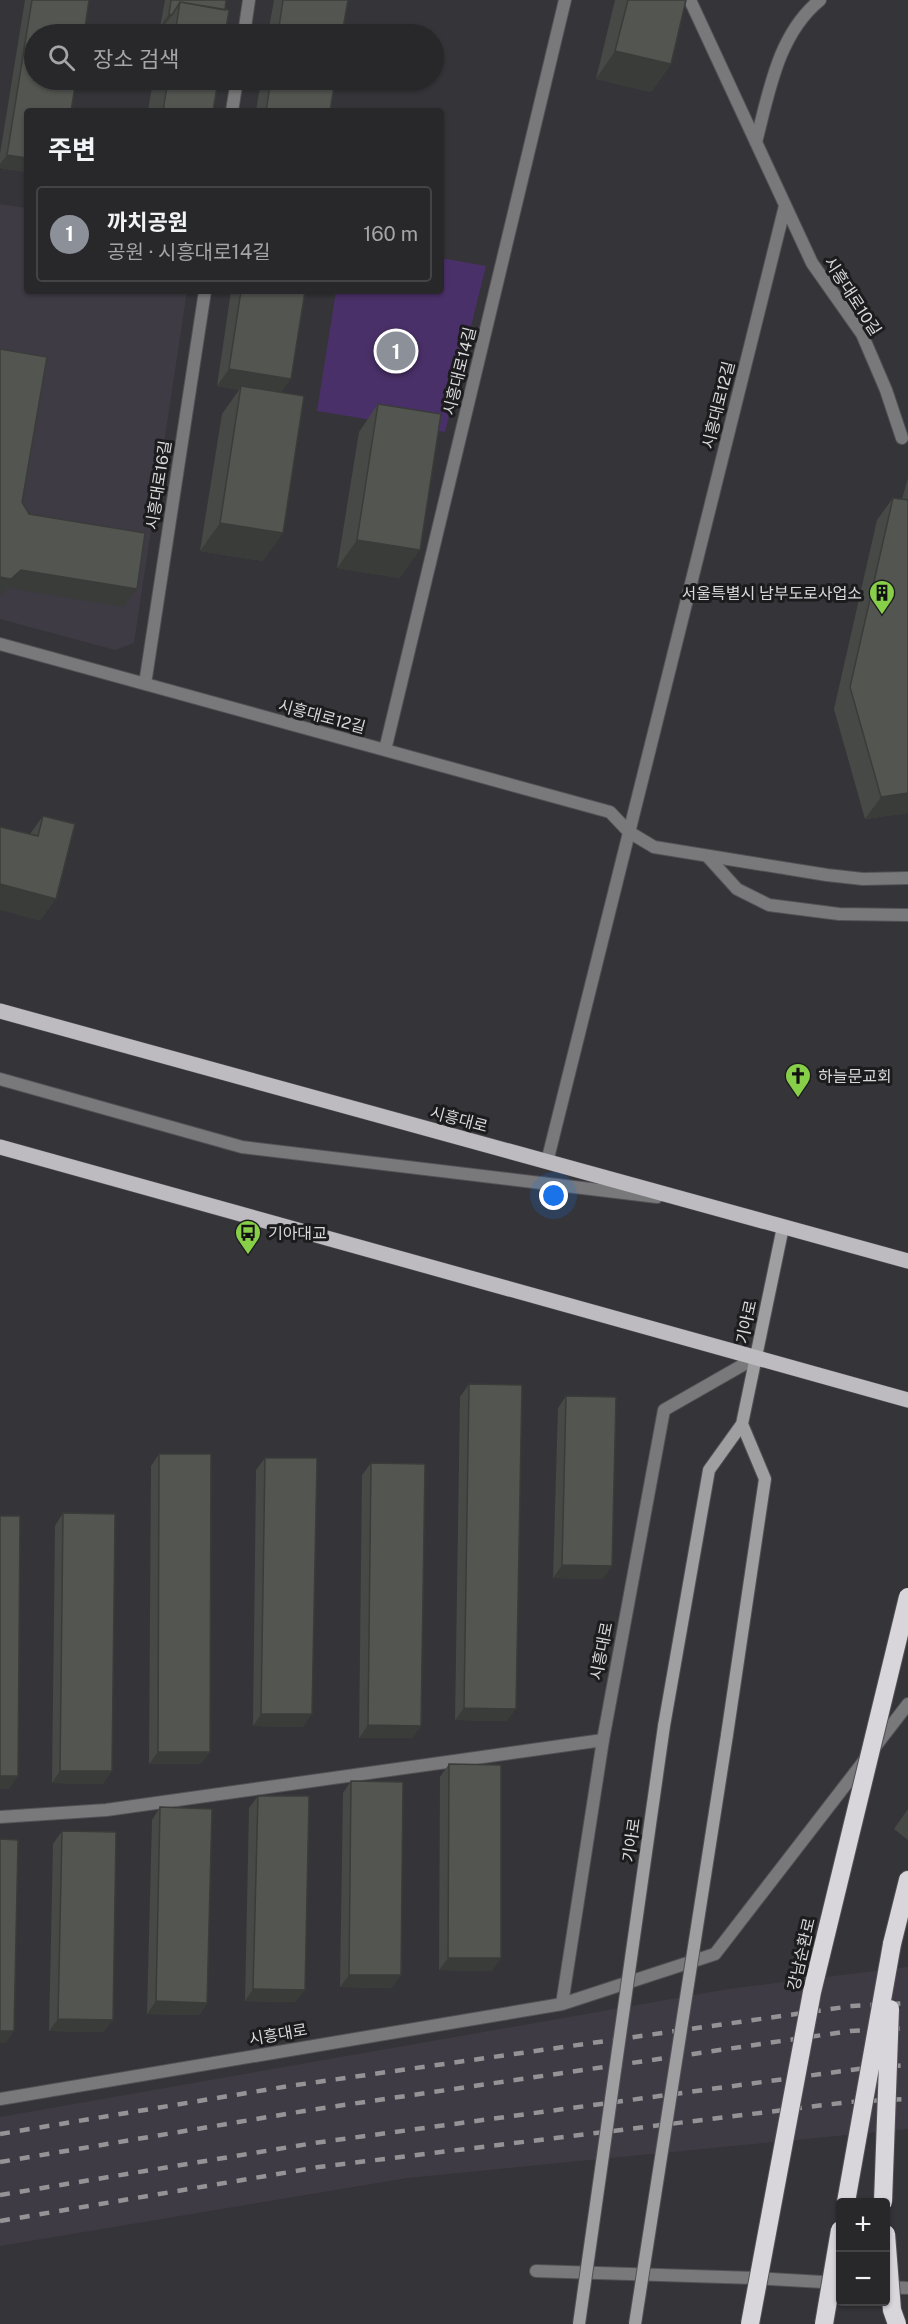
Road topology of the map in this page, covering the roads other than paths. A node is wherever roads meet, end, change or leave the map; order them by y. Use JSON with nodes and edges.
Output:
{"nodes":[{"id":1,"x":249,"y":0,"type":"edge"},
{"id":2,"x":566,"y":0,"type":"edge"},
{"id":3,"x":690,"y":0,"type":"edge"},
{"id":4,"x":820,"y":0,"type":"edge"},
{"id":5,"x":245,"y":24,"type":"edge"},
{"id":6,"x":235,"y":90,"type":"edge"},
{"id":7,"x":232,"y":108,"type":"edge"},
{"id":8,"x":756,"y":142,"type":"junction"},
{"id":9,"x":784,"y":206,"type":"junction"},
{"id":10,"x":205,"y":294,"type":"edge"},
{"id":11,"x":902,"y":438,"type":"dead end"},
{"id":12,"x":0,"y":644,"type":"edge"},
{"id":13,"x":145,"y":684,"type":"junction"},
{"id":14,"x":385,"y":750,"type":"junction"},
{"id":15,"x":629,"y":832,"type":"junction"},
{"id":16,"x":708,"y":857,"type":"junction"},
{"id":17,"x":908,"y":878,"type":"edge"},
{"id":18,"x":908,"y":915,"type":"edge"},
{"id":19,"x":0,"y":1011,"type":"edge"},
{"id":20,"x":0,"y":1079,"type":"edge"},
{"id":21,"x":0,"y":1139,"type":"edge"},
{"id":22,"x":0,"y":1147,"type":"edge"},
{"id":23,"x":48,"y":1161,"type":"junction"},
{"id":24,"x":547,"y":1162,"type":"junction"},
{"id":25,"x":688,"y":1201,"type":"junction"},
{"id":26,"x":783,"y":1227,"type":"junction"},
{"id":27,"x":908,"y":1261,"type":"edge"},
{"id":28,"x":755,"y":1358,"type":"junction"},
{"id":29,"x":908,"y":1400,"type":"edge"},
{"id":30,"x":742,"y":1424,"type":"junction"},
{"id":31,"x":908,"y":1597,"type":"edge"},
{"id":32,"x":908,"y":1704,"type":"edge"},
{"id":33,"x":603,"y":1740,"type":"junction"},
{"id":34,"x":0,"y":1817,"type":"edge"},
{"id":35,"x":908,"y":1881,"type":"edge"},
{"id":36,"x":892,"y":1944,"type":"junction"},
{"id":37,"x":562,"y":2004,"type":"junction"},
{"id":38,"x":0,"y":2099,"type":"edge"},
{"id":39,"x":847,"y":2198,"type":"edge"},
{"id":40,"x":884,"y":2198,"type":"edge"},
{"id":41,"x":836,"y":2252,"type":"edge"},
{"id":42,"x":887,"y":2252,"type":"edge"},
{"id":43,"x":536,"y":2271,"type":"dead end"},
{"id":44,"x":836,"y":2283,"type":"edge"},
{"id":45,"x":890,"y":2287,"type":"edge"},
{"id":46,"x":908,"y":2288,"type":"edge"},
{"id":47,"x":579,"y":2324,"type":"edge"},
{"id":48,"x":635,"y":2324,"type":"edge"},
{"id":49,"x":750,"y":2324,"type":"edge"},
{"id":50,"x":824,"y":2324,"type":"edge"},
{"id":51,"x":897,"y":2324,"type":"edge"}],
"edges":[{"from":1,"to":5,"type":"street"},
{"from":2,"to":14,"type":"street","name":"시흥대로14길"},
{"from":3,"to":8,"type":"street"},
{"from":4,"to":8,"type":"street"},
{"from":6,"to":7,"type":"street"},
{"from":8,"to":9,"type":"street"},
{"from":9,"to":11,"type":"street","name":"시흥대로10길"},
{"from":9,"to":15,"type":"street","name":"시흥대로12길"},
{"from":10,"to":13,"type":"street","name":"시흥대로16길"},
{"from":12,"to":13,"type":"street","name":"시흥대로12길"},
{"from":13,"to":14,"type":"street","name":"시흥대로12길"},
{"from":14,"to":15,"type":"street","name":"시흥대로12길"},
{"from":15,"to":16,"type":"street","name":"시흥대로12길"},
{"from":15,"to":24,"type":"street","name":"시흥대로12길"},
{"from":16,"to":17,"type":"street","name":"시흥대로12길"},
{"from":16,"to":18,"type":"street"},
{"from":19,"to":24,"type":"main road","name":"시흥대로"},
{"from":20,"to":25,"type":"street"},
{"from":21,"to":23,"type":"street"},
{"from":22,"to":23,"type":"main road"},
{"from":23,"to":28,"type":"main road"},
{"from":24,"to":25,"type":"main road","name":"시흥대로"},
{"from":25,"to":26,"type":"main road","name":"시흥대로"},
{"from":26,"to":27,"type":"main road","name":"시흥대로"},
{"from":26,"to":28,"type":"main road","name":"기아로"},
{"from":28,"to":29,"type":"main road"},
{"from":28,"to":30,"type":"main road","name":"기아로"},
{"from":28,"to":33,"type":"street","name":"시흥대로"},
{"from":30,"to":47,"type":"main road","name":"기아로","bridge":true},
{"from":30,"to":48,"type":"main road","bridge":true},
{"from":31,"to":49,"type":"highway","name":"강남순환로","bridge":true},
{"from":32,"to":37,"type":"street","name":"시흥대로"},
{"from":33,"to":34,"type":"street"},
{"from":33,"to":37,"type":"street","name":"시흥대로"},
{"from":35,"to":36,"type":"highway"},
{"from":36,"to":39,"type":"highway","bridge":true},
{"from":36,"to":40,"type":"highway","bridge":true},
{"from":37,"to":38,"type":"street","name":"시흥대로"},
{"from":41,"to":50,"type":"highway","bridge":true},
{"from":42,"to":51,"type":"highway","bridge":true},
{"from":43,"to":44,"type":"street"},
{"from":45,"to":46,"type":"street"}]}
